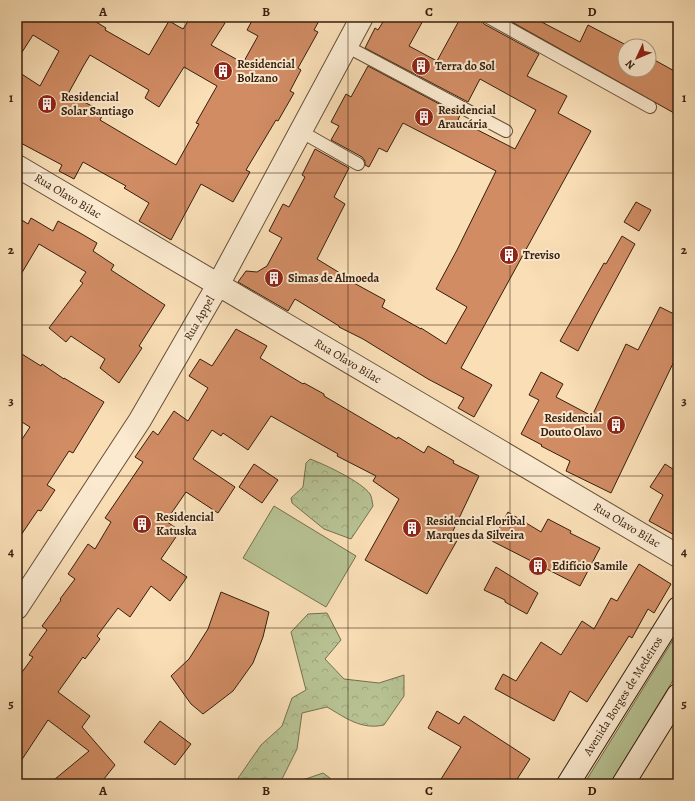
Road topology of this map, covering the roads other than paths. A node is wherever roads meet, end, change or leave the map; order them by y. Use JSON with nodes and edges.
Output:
{"nodes":[{"id":1,"x":362,"y":17,"type":"edge"},
{"id":2,"x":488,"y":17,"type":"edge"},
{"id":3,"x":346,"y":46,"type":"junction"},
{"id":4,"x":650,"y":107,"type":"dead end"},
{"id":5,"x":506,"y":130,"type":"dead end"},
{"id":6,"x":300,"y":131,"type":"junction"},
{"id":7,"x":358,"y":164,"type":"dead end"},
{"id":8,"x":17,"y":166,"type":"edge"},
{"id":9,"x":218,"y":285,"type":"junction"},
{"id":10,"x":678,"y":556,"type":"edge"},
{"id":11,"x":17,"y":608,"type":"edge"},
{"id":12,"x":678,"y":608,"type":"edge"},
{"id":13,"x":678,"y":695,"type":"edge"},
{"id":14,"x":568,"y":784,"type":"edge"},
{"id":15,"x":623,"y":784,"type":"edge"}],
"edges":[{"from":1,"to":3,"type":"street","name":"Rua Appel"},
{"from":2,"to":4,"type":"lane"},
{"from":3,"to":5,"type":"lane"},
{"from":3,"to":6,"type":"street","name":"Rua Appel"},
{"from":6,"to":7,"type":"lane"},
{"from":6,"to":9,"type":"street","name":"Rua Appel"},
{"from":8,"to":9,"type":"street","name":"Rua Olavo Bilac"},
{"from":9,"to":10,"type":"street","name":"Rua Olavo Bilac"},
{"from":9,"to":11,"type":"street","name":"Rua Appel"},
{"from":12,"to":14,"type":"street","name":"Avenida Borges de Medeiros"},
{"from":13,"to":15,"type":"street"}]}
